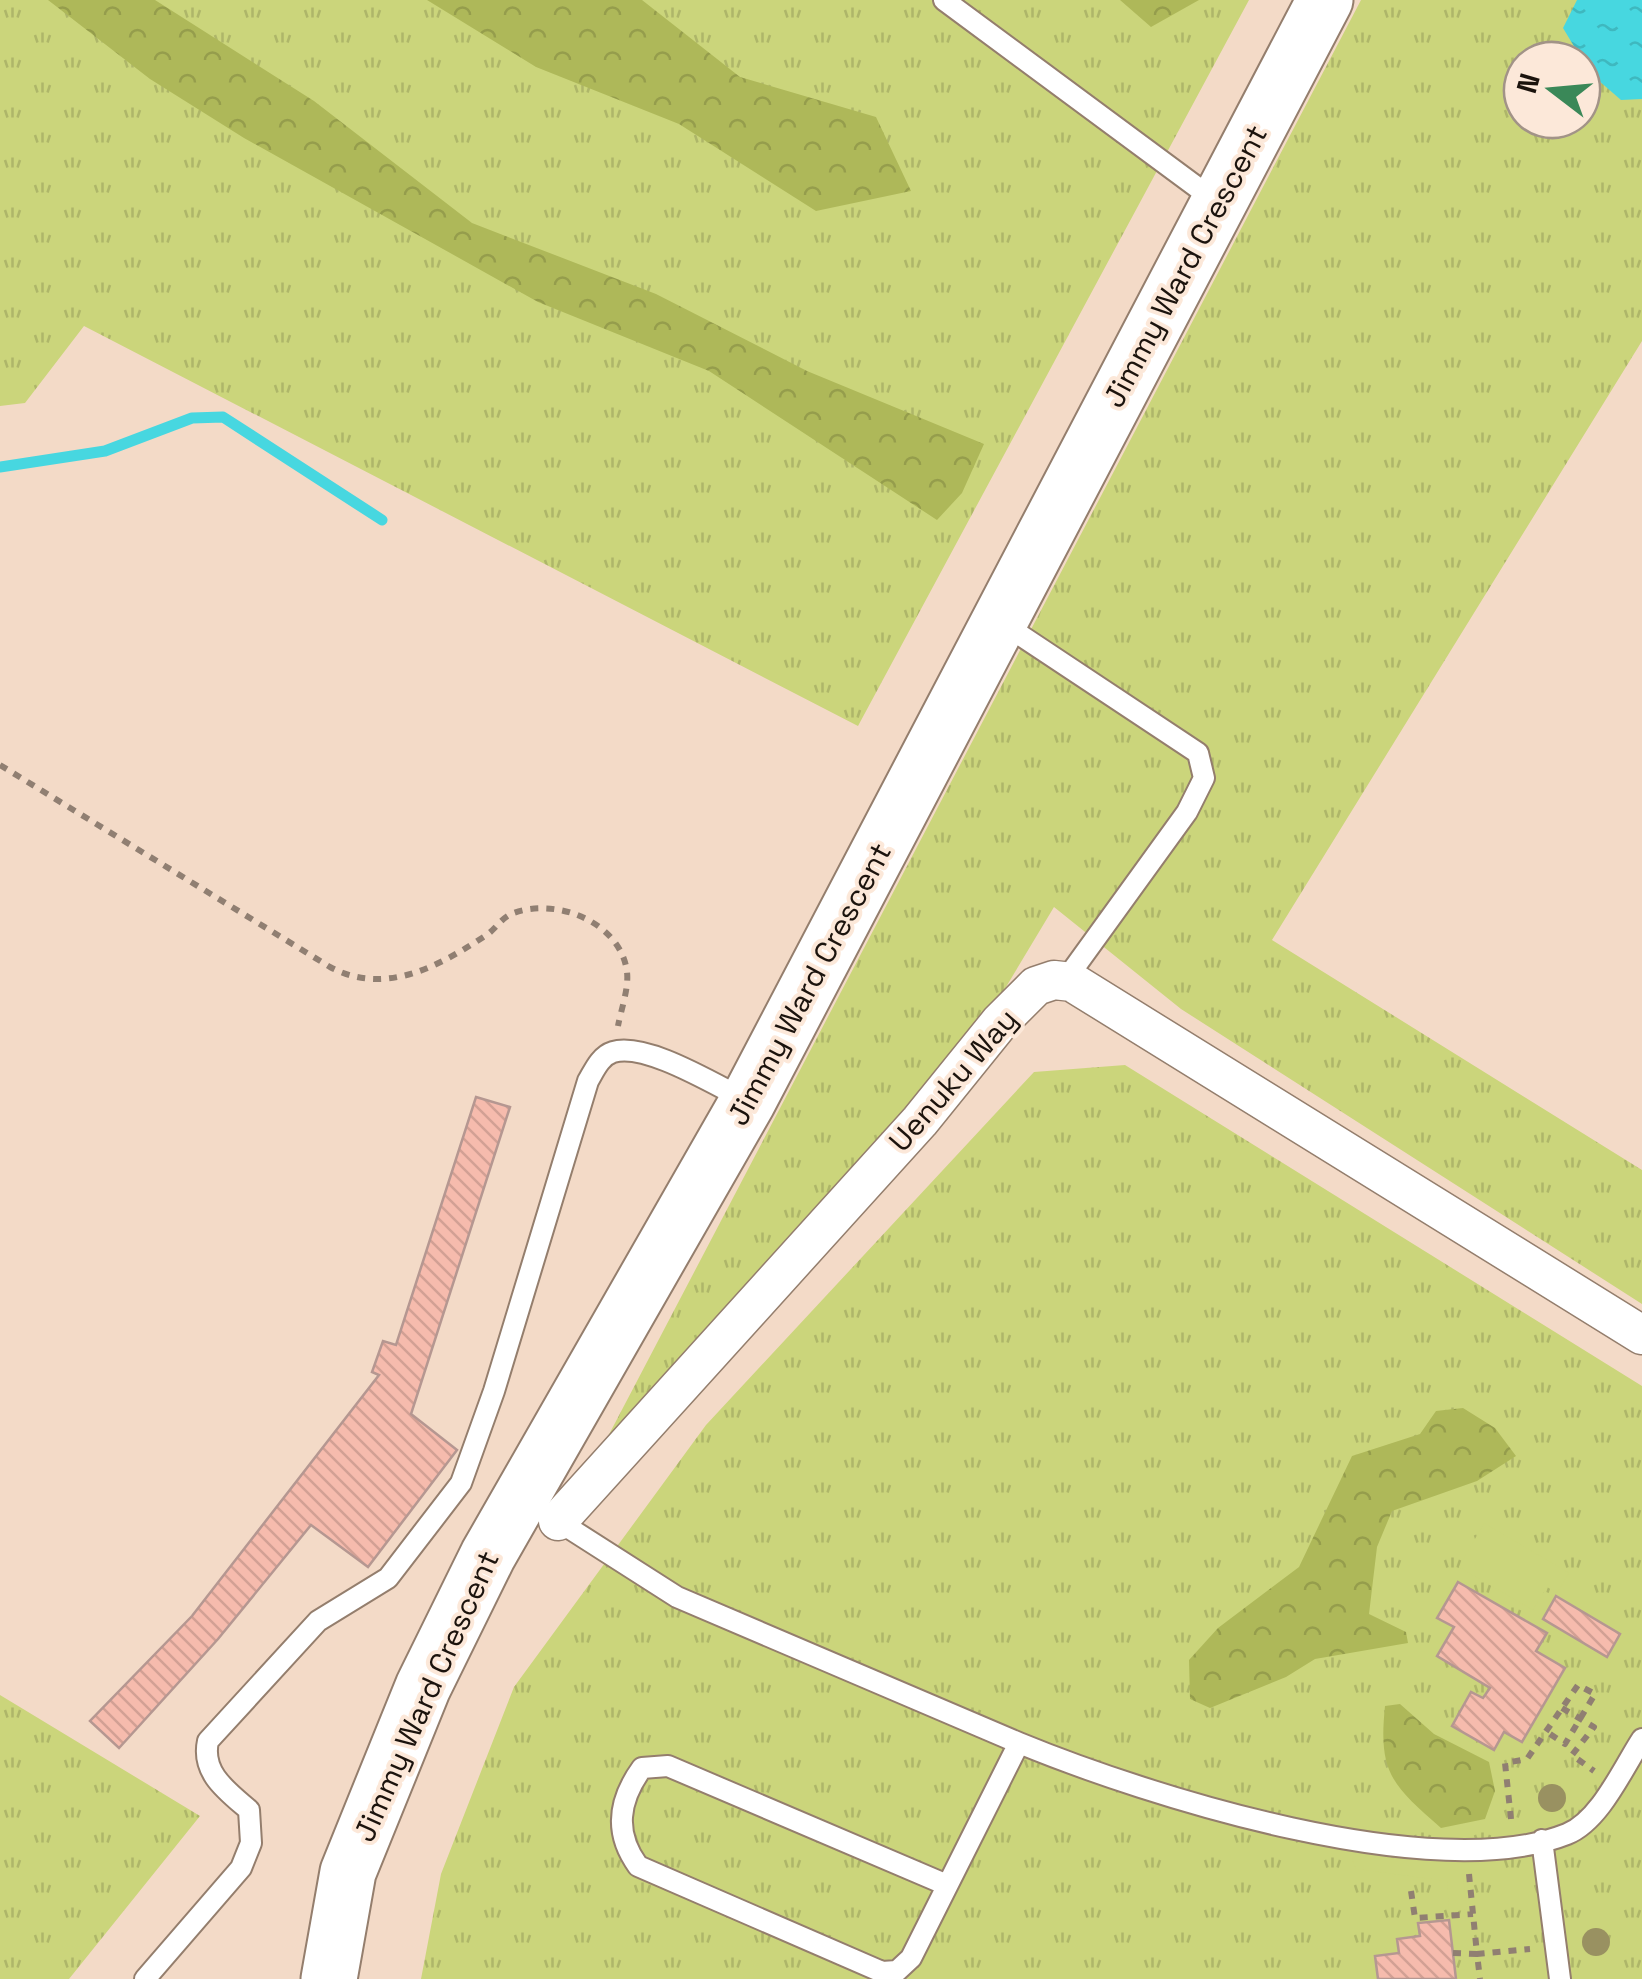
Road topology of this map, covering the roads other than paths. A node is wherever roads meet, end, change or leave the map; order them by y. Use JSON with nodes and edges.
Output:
{"nodes":[{"id":1,"x":944,"y":0,"type":"edge"},
{"id":2,"x":1325,"y":0,"type":"edge"},
{"id":3,"x":1218,"y":203,"type":"junction"},
{"id":4,"x":999,"y":622,"type":"junction"},
{"id":5,"x":1064,"y":982,"type":"junction"},
{"id":6,"x":748,"y":1101,"type":"junction"},
{"id":7,"x":1642,"y":1335,"type":"edge"},
{"id":8,"x":558,"y":1521,"type":"joint"},
{"id":9,"x":1642,"y":1740,"type":"edge"},
{"id":10,"x":1019,"y":1743,"type":"junction"},
{"id":11,"x":1542,"y":1840,"type":"junction"},
{"id":12,"x":947,"y":1885,"type":"junction"},
{"id":13,"x":146,"y":1979,"type":"edge"},
{"id":14,"x":329,"y":1979,"type":"edge"},
{"id":15,"x":1560,"y":1979,"type":"edge"}],
"edges":[{"from":1,"to":3,"type":"lane"},
{"from":2,"to":3,"type":"street","name":"Jimmy Ward Crescent"},
{"from":3,"to":4,"type":"street","name":"Jimmy Ward Crescent"},
{"from":4,"to":5,"type":"lane"},
{"from":4,"to":6,"type":"street","name":"Jimmy Ward Crescent"},
{"from":5,"to":7,"type":"street"},
{"from":5,"to":8,"type":"street","name":"Uenuku Way"},
{"from":6,"to":13,"type":"lane"},
{"from":6,"to":14,"type":"street","name":"Jimmy Ward Crescent"},
{"from":8,"to":10,"type":"lane"},
{"from":9,"to":11,"type":"lane"},
{"from":10,"to":11,"type":"lane"},
{"from":10,"to":12,"type":"lane"},
{"from":11,"to":15,"type":"lane"},
{"from":12,"to":12,"type":"lane"}]}
